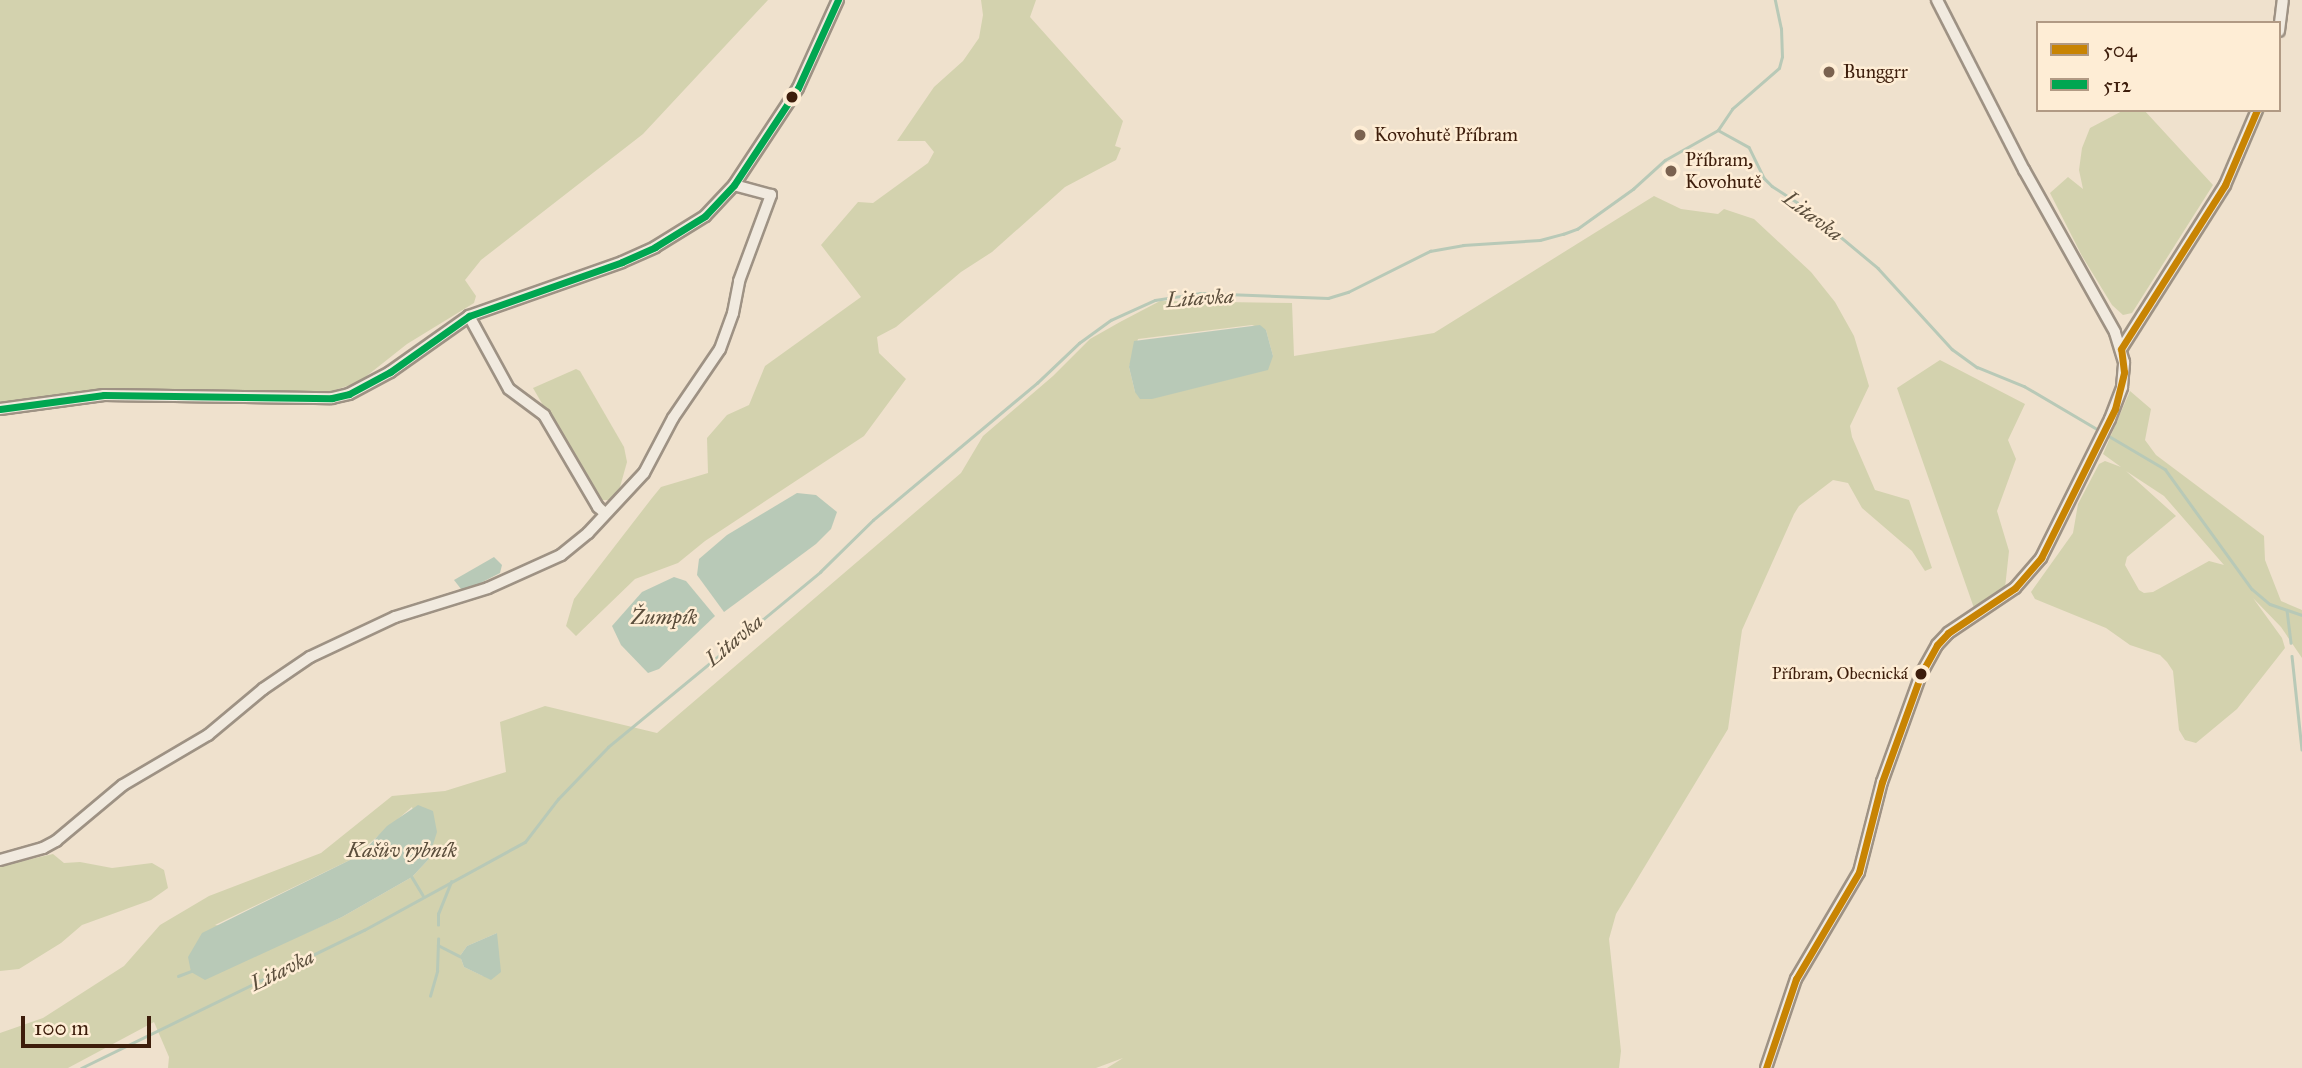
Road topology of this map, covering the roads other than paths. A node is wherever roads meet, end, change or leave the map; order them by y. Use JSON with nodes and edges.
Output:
{"nodes":[{"id":1,"x":838,"y":0,"type":"edge"},
{"id":2,"x":1937,"y":0,"type":"edge"},
{"id":3,"x":2283,"y":0,"type":"edge"},
{"id":4,"x":2280,"y":21,"type":"edge"},
{"id":5,"x":2256,"y":112,"type":"edge"},
{"id":6,"x":734,"y":185,"type":"junction"},
{"id":7,"x":469,"y":316,"type":"junction"},
{"id":8,"x":2122,"y":349,"type":"junction"},
{"id":9,"x":0,"y":409,"type":"edge"},
{"id":10,"x":605,"y":513,"type":"junction"},
{"id":11,"x":0,"y":860,"type":"edge"},
{"id":12,"x":1766,"y":1068,"type":"edge"}],
"edges":[{"from":1,"to":6,"type":"street"},
{"from":2,"to":8,"type":"street"},
{"from":3,"to":4,"type":"street"},
{"from":5,"to":8,"type":"street"},
{"from":6,"to":7,"type":"street"},
{"from":6,"to":10,"type":"street"},
{"from":7,"to":9,"type":"street"},
{"from":7,"to":10,"type":"street"},
{"from":8,"to":12,"type":"street"},
{"from":10,"to":11,"type":"street"}]}
